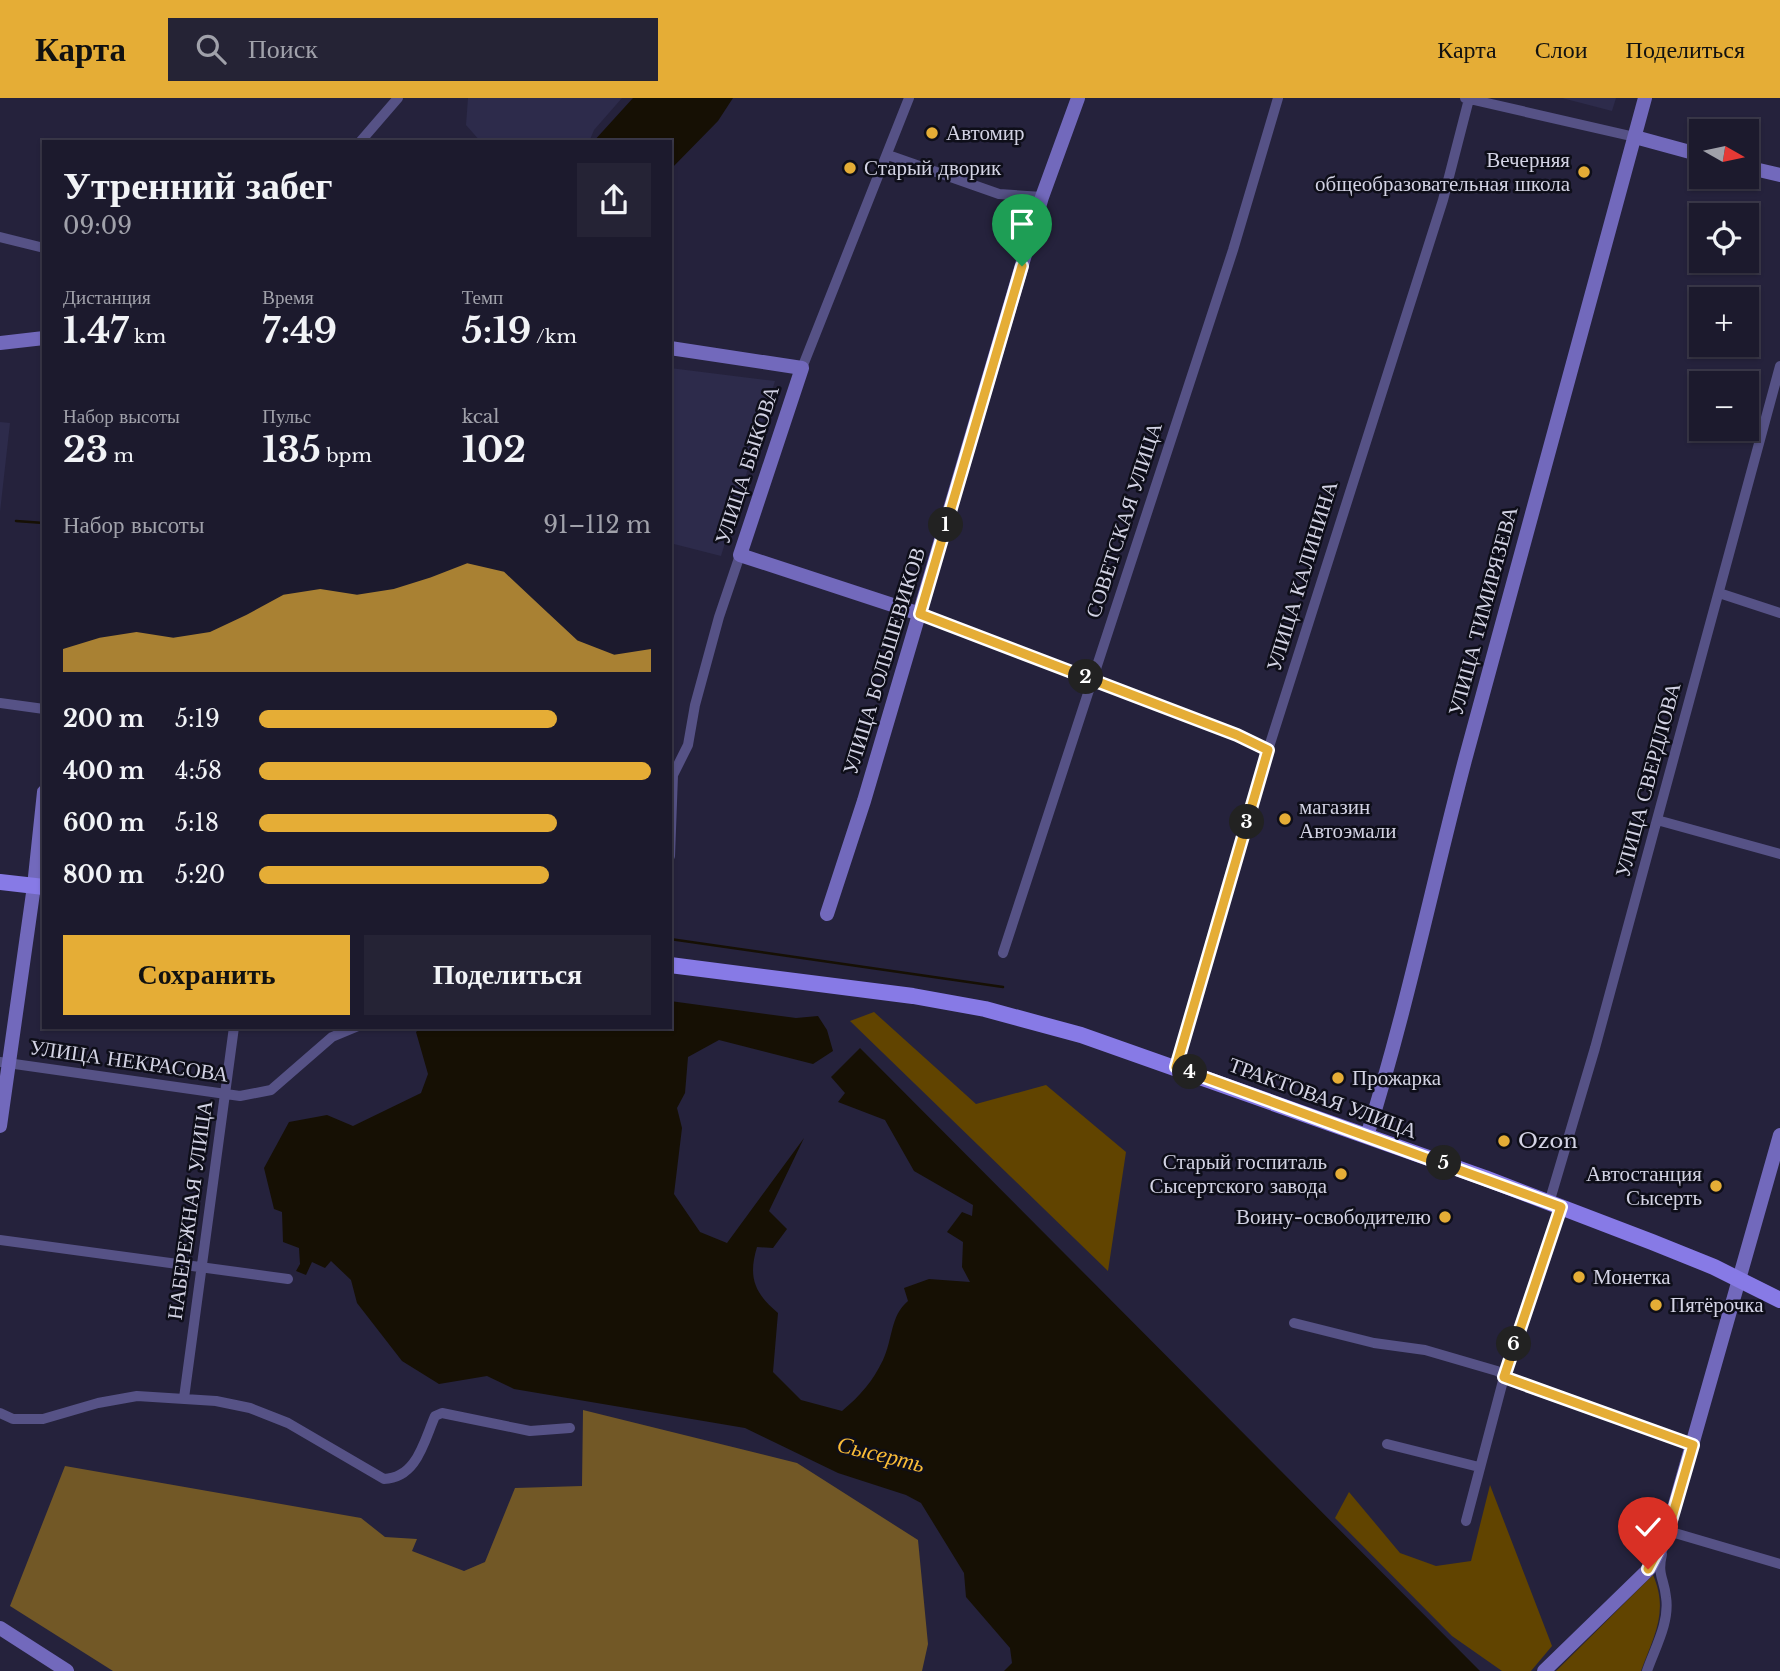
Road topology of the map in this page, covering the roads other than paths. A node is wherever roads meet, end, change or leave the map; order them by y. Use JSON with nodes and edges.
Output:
{"nodes":[{"id":1,"x":398,"y":98,"type":"edge"},
{"id":2,"x":909,"y":98,"type":"edge"},
{"id":3,"x":1078,"y":98,"type":"edge"},
{"id":4,"x":1278,"y":98,"type":"edge"},
{"id":5,"x":1645,"y":98,"type":"edge"},
{"id":6,"x":1467,"y":99,"type":"edge"},
{"id":7,"x":1635,"y":137,"type":"junction"},
{"id":8,"x":362,"y":140,"type":"edge"},
{"id":9,"x":1689,"y":152,"type":"edge"},
{"id":10,"x":888,"y":155,"type":"junction"},
{"id":11,"x":1759,"y":170,"type":"edge"},
{"id":12,"x":1780,"y":176,"type":"edge"},
{"id":13,"x":1042,"y":197,"type":"junction"},
{"id":14,"x":0,"y":237,"type":"edge"},
{"id":15,"x":42,"y":248,"type":"edge"},
{"id":16,"x":42,"y":338,"type":"edge"},
{"id":17,"x":0,"y":343,"type":"edge"},
{"id":18,"x":672,"y":348,"type":"edge"},
{"id":19,"x":1780,"y":366,"type":"edge"},
{"id":20,"x":802,"y":368,"type":"junction"},
{"id":21,"x":740,"y":555,"type":"junction"},
{"id":22,"x":1719,"y":593,"type":"junction"},
{"id":23,"x":1780,"y":613,"type":"edge"},
{"id":24,"x":920,"y":614,"type":"junction"},
{"id":25,"x":1091,"y":679,"type":"junction"},
{"id":26,"x":0,"y":703,"type":"edge"},
{"id":27,"x":42,"y":709,"type":"edge"},
{"id":28,"x":1268,"y":750,"type":"junction"},
{"id":29,"x":672,"y":802,"type":"edge"},
{"id":30,"x":1657,"y":820,"type":"junction"},
{"id":31,"x":42,"y":830,"type":"edge"},
{"id":32,"x":1780,"y":854,"type":"edge"},
{"id":33,"x":0,"y":882,"type":"edge"},
{"id":34,"x":39,"y":887,"type":"edge"},
{"id":35,"x":827,"y":914,"type":"dead end"},
{"id":36,"x":1003,"y":953,"type":"dead end"},
{"id":37,"x":672,"y":965,"type":"edge"},
{"id":38,"x":234,"y":1029,"type":"edge"},
{"id":39,"x":351,"y":1029,"type":"edge"},
{"id":40,"x":4,"y":1063,"type":"edge"},
{"id":41,"x":1176,"y":1067,"type":"junction"},
{"id":42,"x":226,"y":1094,"type":"junction"},
{"id":43,"x":0,"y":1126,"type":"edge"},
{"id":44,"x":1367,"y":1136,"type":"junction"},
{"id":45,"x":1780,"y":1136,"type":"edge"},
{"id":46,"x":1555,"y":1205,"type":"junction"},
{"id":47,"x":0,"y":1240,"type":"edge"},
{"id":48,"x":201,"y":1267,"type":"junction"},
{"id":49,"x":288,"y":1279,"type":"dead end"},
{"id":50,"x":1741,"y":1280,"type":"junction"},
{"id":51,"x":1780,"y":1300,"type":"edge"},
{"id":52,"x":1294,"y":1323,"type":"dead end"},
{"id":53,"x":1504,"y":1377,"type":"junction"},
{"id":54,"x":184,"y":1398,"type":"junction"},
{"id":55,"x":0,"y":1413,"type":"edge"},
{"id":56,"x":570,"y":1428,"type":"dead end"},
{"id":57,"x":1387,"y":1444,"type":"dead end"},
{"id":58,"x":1693,"y":1445,"type":"junction"},
{"id":59,"x":1479,"y":1467,"type":"junction"},
{"id":60,"x":1466,"y":1521,"type":"dead end"},
{"id":61,"x":1667,"y":1536,"type":"junction"},
{"id":62,"x":1780,"y":1564,"type":"edge"},
{"id":63,"x":0,"y":1628,"type":"edge"},
{"id":64,"x":67,"y":1671,"type":"edge"},
{"id":65,"x":1544,"y":1671,"type":"edge"},
{"id":66,"x":1647,"y":1671,"type":"edge"}],
"edges":[{"from":1,"to":8,"type":"street"},
{"from":2,"to":10,"type":"street","name":"УЛИЦА БЫКОВА"},
{"from":3,"to":13,"type":"street","name":"УЛИЦА БОЛЬШЕВИКОВ"},
{"from":4,"to":25,"type":"street","name":"СОВЕТСКАЯ УЛИЦА"},
{"from":5,"to":7,"type":"street","name":"УЛИЦА ТИМИРЯЗЕВА"},
{"from":6,"to":7,"type":"street"},
{"from":6,"to":28,"type":"street","name":"УЛИЦА КАЛИНИНА"},
{"from":7,"to":9,"type":"street"},
{"from":7,"to":44,"type":"street","name":"УЛИЦА ТИМИРЯЗЕВА"},
{"from":10,"to":13,"type":"street"},
{"from":10,"to":20,"type":"street","name":"УЛИЦА БЫКОВА"},
{"from":11,"to":12,"type":"street"},
{"from":13,"to":24,"type":"street","name":"УЛИЦА БОЛЬШЕВИКОВ"},
{"from":14,"to":15,"type":"street"},
{"from":16,"to":17,"type":"street"},
{"from":18,"to":20,"type":"street"},
{"from":19,"to":22,"type":"street","name":"УЛИЦА СВЕРДЛОВА"},
{"from":20,"to":21,"type":"street","name":"УЛИЦА БЫКОВА"},
{"from":21,"to":24,"type":"street"},
{"from":21,"to":29,"type":"street","name":"УЛИЦА БЫКОВА"},
{"from":22,"to":23,"type":"street"},
{"from":22,"to":30,"type":"street","name":"УЛИЦА СВЕРДЛОВА"},
{"from":24,"to":25,"type":"street"},
{"from":24,"to":35,"type":"street","name":"УЛИЦА БОЛЬШЕВИКОВ"},
{"from":25,"to":28,"type":"street"},
{"from":25,"to":36,"type":"street","name":"СОВЕТСКАЯ УЛИЦА"},
{"from":26,"to":27,"type":"street"},
{"from":28,"to":41,"type":"street","name":"УЛИЦА КАЛИНИНА"},
{"from":30,"to":32,"type":"street"},
{"from":30,"to":46,"type":"street","name":"УЛИЦА СВЕРДЛОВА"},
{"from":31,"to":34,"type":"street"},
{"from":33,"to":34,"type":"main road"},
{"from":34,"to":40,"type":"street"},
{"from":37,"to":41,"type":"main road","name":"ТРАКТОВАЯ УЛИЦА"},
{"from":38,"to":42,"type":"street","name":"НАБЕРЕЖНАЯ УЛИЦА"},
{"from":39,"to":42,"type":"street","name":"УЛИЦА НЕКРАСОВА"},
{"from":40,"to":42,"type":"street","name":"УЛИЦА НЕКРАСОВА"},
{"from":40,"to":43,"type":"street"},
{"from":41,"to":44,"type":"main road","name":"ТРАКТОВАЯ УЛИЦА"},
{"from":42,"to":48,"type":"street","name":"НАБЕРЕЖНАЯ УЛИЦА"},
{"from":44,"to":46,"type":"main road","name":"ТРАКТОВАЯ УЛИЦА"},
{"from":45,"to":50,"type":"street"},
{"from":46,"to":50,"type":"main road","name":"ТРАКТОВАЯ УЛИЦА"},
{"from":46,"to":53,"type":"street","name":"УЛИЦА СВЕРДЛОВА"},
{"from":47,"to":48,"type":"street"},
{"from":48,"to":49,"type":"street"},
{"from":48,"to":54,"type":"street","name":"НАБЕРЕЖНАЯ УЛИЦА"},
{"from":50,"to":51,"type":"main road","name":"ТРАКТОВАЯ УЛИЦА"},
{"from":50,"to":58,"type":"street"},
{"from":52,"to":53,"type":"street"},
{"from":53,"to":58,"type":"street"},
{"from":53,"to":59,"type":"street","name":"УЛИЦА СВЕРДЛОВА"},
{"from":54,"to":55,"type":"street"},
{"from":54,"to":56,"type":"street"},
{"from":57,"to":59,"type":"street"},
{"from":58,"to":61,"type":"street"},
{"from":59,"to":60,"type":"street","name":"УЛИЦА СВЕРДЛОВА"},
{"from":61,"to":62,"type":"street"},
{"from":61,"to":65,"type":"street"},
{"from":61,"to":66,"type":"street"},
{"from":63,"to":64,"type":"street"}]}
